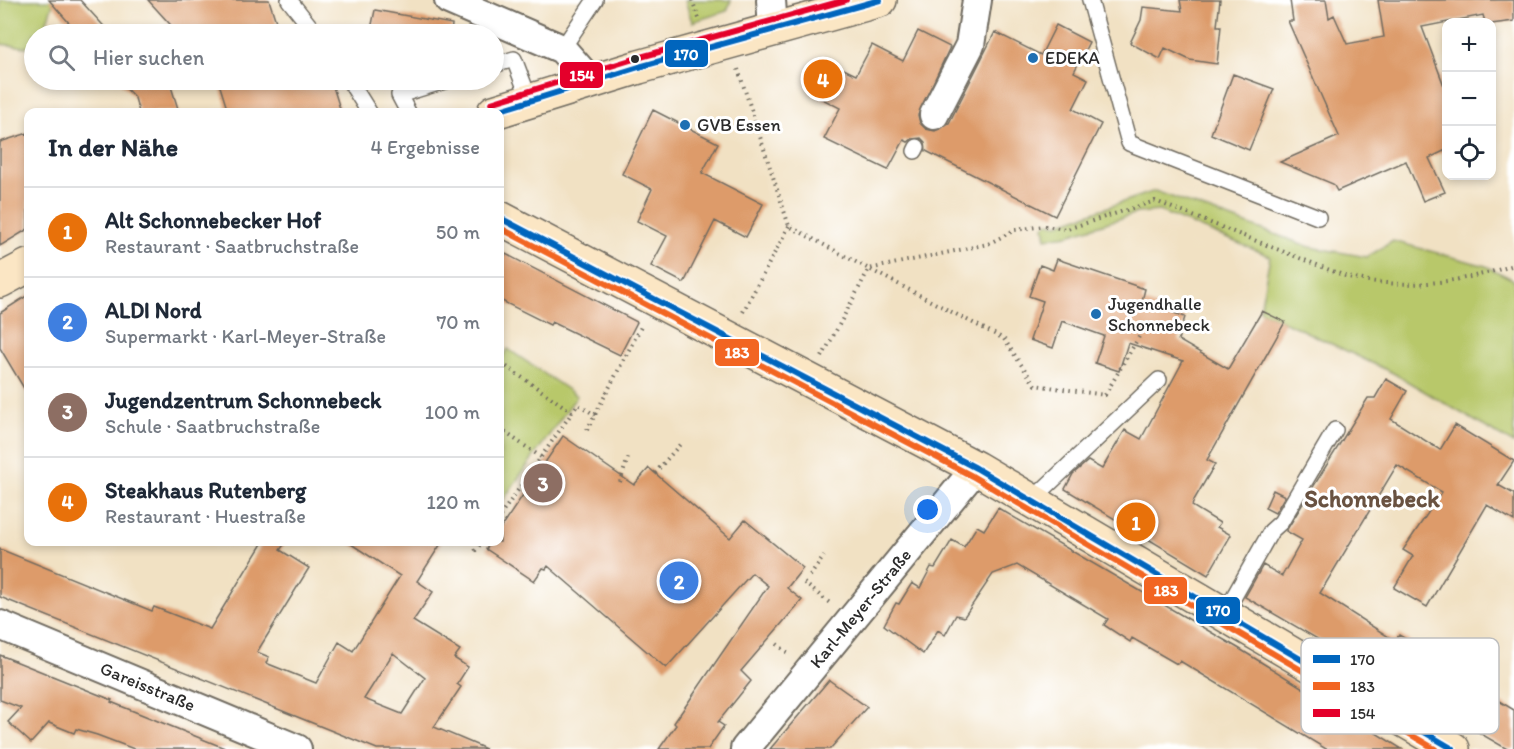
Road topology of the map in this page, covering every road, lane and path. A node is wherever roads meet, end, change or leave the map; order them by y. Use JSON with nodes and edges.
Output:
{"nodes":[{"id":1,"x":289,"y":0,"type":"edge"},
{"id":2,"x":449,"y":0,"type":"edge"},
{"id":3,"x":595,"y":0,"type":"edge"},
{"id":4,"x":880,"y":0,"type":"edge"},
{"id":5,"x":977,"y":0,"type":"edge"},
{"id":6,"x":1090,"y":0,"type":"edge"},
{"id":7,"x":772,"y":14,"type":"edge"},
{"id":8,"x":308,"y":24,"type":"edge"},
{"id":9,"x":718,"y":45,"type":"junction"},
{"id":10,"x":562,"y":49,"type":"junction"},
{"id":11,"x":504,"y":62,"type":"edge"},
{"id":12,"x":591,"y":82,"type":"junction"},
{"id":13,"x":355,"y":90,"type":"edge"},
{"id":14,"x":415,"y":90,"type":"edge"},
{"id":15,"x":530,"y":101,"type":"junction"},
{"id":16,"x":366,"y":108,"type":"edge"},
{"id":17,"x":406,"y":108,"type":"edge"},
{"id":18,"x":504,"y":109,"type":"edge"},
{"id":19,"x":934,"y":115,"type":"dead end"},
{"id":20,"x":1318,"y":217,"type":"dead end"},
{"id":21,"x":504,"y":220,"type":"edge"},
{"id":22,"x":789,"y":226,"type":"junction"},
{"id":23,"x":1514,"y":265,"type":"edge"},
{"id":24,"x":24,"y":268,"type":"edge"},
{"id":25,"x":869,"y":268,"type":"junction"},
{"id":26,"x":0,"y":281,"type":"edge"},
{"id":27,"x":655,"y":301,"type":"junction"},
{"id":28,"x":1140,"y":335,"type":"dead end"},
{"id":29,"x":728,"y":339,"type":"junction"},
{"id":30,"x":504,"y":366,"type":"edge"},
{"id":31,"x":1159,"y":380,"type":"dead end"},
{"id":32,"x":809,"y":381,"type":"junction"},
{"id":33,"x":572,"y":412,"type":"junction"},
{"id":34,"x":595,"y":416,"type":"junction"},
{"id":35,"x":587,"y":430,"type":"dead end"},
{"id":36,"x":1335,"y":430,"type":"dead end"},
{"id":37,"x":504,"y":432,"type":"edge"},
{"id":38,"x":682,"y":442,"type":"dead end"},
{"id":39,"x":541,"y":457,"type":"junction"},
{"id":40,"x":628,"y":458,"type":"dead end"},
{"id":41,"x":976,"y":468,"type":"junction"},
{"id":42,"x":655,"y":473,"type":"dead end"},
{"id":43,"x":526,"y":479,"type":"junction"},
{"id":44,"x":531,"y":482,"type":"dead end"},
{"id":45,"x":620,"y":482,"type":"dead end"},
{"id":46,"x":1031,"y":501,"type":"junction"},
{"id":47,"x":504,"y":510,"type":"edge"},
{"id":48,"x":479,"y":546,"type":"edge"},
{"id":49,"x":475,"y":551,"type":"dead end"},
{"id":50,"x":824,"y":556,"type":"dead end"},
{"id":51,"x":810,"y":576,"type":"dead end"},
{"id":52,"x":804,"y":583,"type":"dead end"},
{"id":53,"x":1224,"y":614,"type":"junction"},
{"id":54,"x":850,"y":620,"type":"junction"},
{"id":55,"x":0,"y":626,"type":"edge"},
{"id":56,"x":1301,"y":661,"type":"edge"},
{"id":57,"x":1419,"y":734,"type":"edge"},
{"id":58,"x":1437,"y":745,"type":"edge"},
{"id":59,"x":297,"y":749,"type":"edge"},
{"id":60,"x":745,"y":749,"type":"edge"}],
"edges":[{"from":1,"to":8,"type":"lane"},
{"from":2,"to":10,"type":"street"},
{"from":3,"to":10,"type":"lane"},
{"from":4,"to":7,"type":"main road"},
{"from":5,"to":19,"type":"street"},
{"from":6,"to":20,"type":"lane"},
{"from":7,"to":9,"type":"main road"},
{"from":9,"to":12,"type":"main road"},
{"from":9,"to":22,"type":"path"},
{"from":10,"to":12,"type":"street"},
{"from":11,"to":15,"type":"lane"},
{"from":12,"to":15,"type":"main road"},
{"from":13,"to":16,"type":"lane"},
{"from":14,"to":17,"type":"lane"},
{"from":15,"to":18,"type":"main road"},
{"from":21,"to":27,"type":"main road"},
{"from":22,"to":25,"type":"path"},
{"from":22,"to":29,"type":"path"},
{"from":23,"to":25,"type":"path"},
{"from":24,"to":26,"type":"main road"},
{"from":25,"to":28,"type":"path"},
{"from":25,"to":32,"type":"path"},
{"from":27,"to":29,"type":"main road"},
{"from":27,"to":34,"type":"path"},
{"from":29,"to":32,"type":"main road"},
{"from":30,"to":33,"type":"path"},
{"from":31,"to":46,"type":"lane"},
{"from":32,"to":41,"type":"main road"},
{"from":33,"to":34,"type":"path"},
{"from":33,"to":39,"type":"path"},
{"from":34,"to":35,"type":"path"},
{"from":36,"to":53,"type":"lane"},
{"from":37,"to":39,"type":"path"},
{"from":38,"to":42,"type":"path"},
{"from":39,"to":43,"type":"path"},
{"from":40,"to":45,"type":"path"},
{"from":41,"to":46,"type":"main road"},
{"from":41,"to":54,"type":"street","name":"Karl-Meyer-Straße"},
{"from":43,"to":44,"type":"path"},
{"from":43,"to":47,"type":"path"},
{"from":46,"to":53,"type":"main road"},
{"from":48,"to":49,"type":"path"},
{"from":50,"to":51,"type":"path"},
{"from":52,"to":54,"type":"path"},
{"from":53,"to":56,"type":"main road"},
{"from":54,"to":60,"type":"street","name":"Karl-Meyer-Straße"},
{"from":55,"to":59,"type":"street","name":"Gareisstraße"},
{"from":57,"to":58,"type":"main road"}]}
